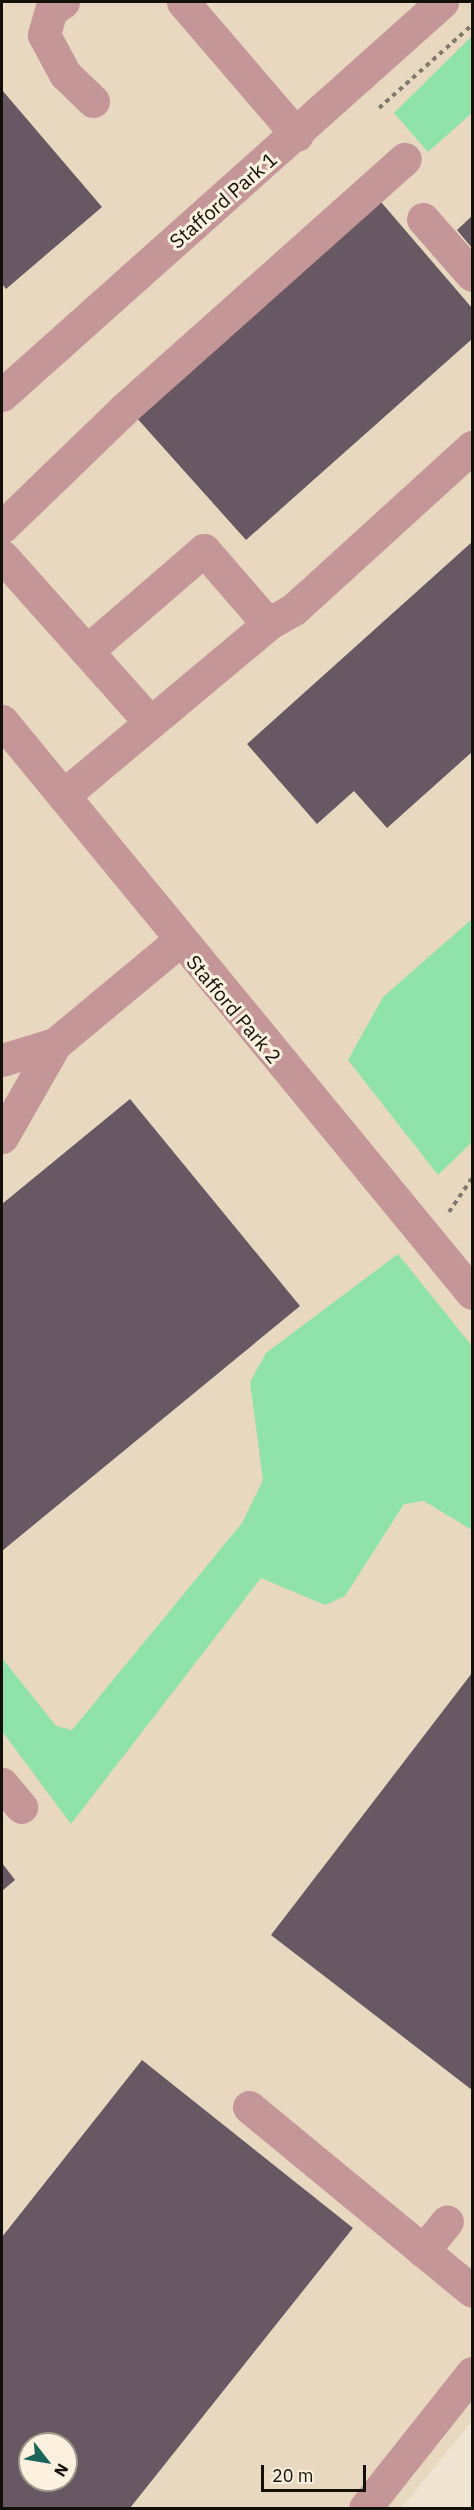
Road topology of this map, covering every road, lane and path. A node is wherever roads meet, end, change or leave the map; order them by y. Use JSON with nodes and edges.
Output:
{"nodes":[{"id":1,"x":63,"y":2,"type":"edge"},
{"id":2,"x":183,"y":2,"type":"edge"},
{"id":3,"x":442,"y":2,"type":"edge"},
{"id":4,"x":93,"y":101,"type":"dead end"},
{"id":5,"x":297,"y":135,"type":"junction"},
{"id":6,"x":405,"y":159,"type":"dead end"},
{"id":7,"x":423,"y":219,"type":"dead end"},
{"id":8,"x":472,"y":275,"type":"edge"},
{"id":9,"x":2,"y":395,"type":"edge"},
{"id":10,"x":472,"y":447,"type":"edge"},
{"id":11,"x":2,"y":527,"type":"edge"},
{"id":12,"x":2,"y":556,"type":"edge"},
{"id":13,"x":268,"y":624,"type":"junction"},
{"id":14,"x":87,"y":650,"type":"junction"},
{"id":15,"x":2,"y":721,"type":"edge"},
{"id":16,"x":150,"y":722,"type":"junction"},
{"id":17,"x":65,"y":794,"type":"junction"},
{"id":18,"x":178,"y":942,"type":"junction"},
{"id":19,"x":55,"y":1044,"type":"junction"},
{"id":20,"x":2,"y":1060,"type":"edge"},
{"id":21,"x":2,"y":1137,"type":"edge"},
{"id":22,"x":472,"y":1293,"type":"edge"},
{"id":23,"x":249,"y":2107,"type":"dead end"},
{"id":24,"x":447,"y":2221,"type":"dead end"},
{"id":25,"x":423,"y":2251,"type":"junction"},
{"id":26,"x":472,"y":2290,"type":"edge"},
{"id":27,"x":472,"y":2373,"type":"edge"},
{"id":28,"x":365,"y":2508,"type":"edge"}],
"edges":[{"from":1,"to":4,"type":"street"},
{"from":2,"to":5,"type":"street"},
{"from":3,"to":5,"type":"street","name":"Stafford Park 1"},
{"from":5,"to":9,"type":"street","name":"Stafford Park 1"},
{"from":6,"to":11,"type":"street"},
{"from":7,"to":8,"type":"street"},
{"from":10,"to":13,"type":"street"},
{"from":12,"to":14,"type":"street"},
{"from":13,"to":14,"type":"street"},
{"from":13,"to":16,"type":"street"},
{"from":14,"to":16,"type":"street"},
{"from":15,"to":17,"type":"street","name":"Stafford Park 2"},
{"from":16,"to":17,"type":"street"},
{"from":17,"to":18,"type":"street","name":"Stafford Park 2"},
{"from":18,"to":19,"type":"street"},
{"from":18,"to":22,"type":"street","name":"Stafford Park 2"},
{"from":19,"to":20,"type":"street"},
{"from":19,"to":21,"type":"street"},
{"from":23,"to":25,"type":"street"},
{"from":24,"to":25,"type":"street"},
{"from":25,"to":26,"type":"street"},
{"from":27,"to":28,"type":"street"}]}
